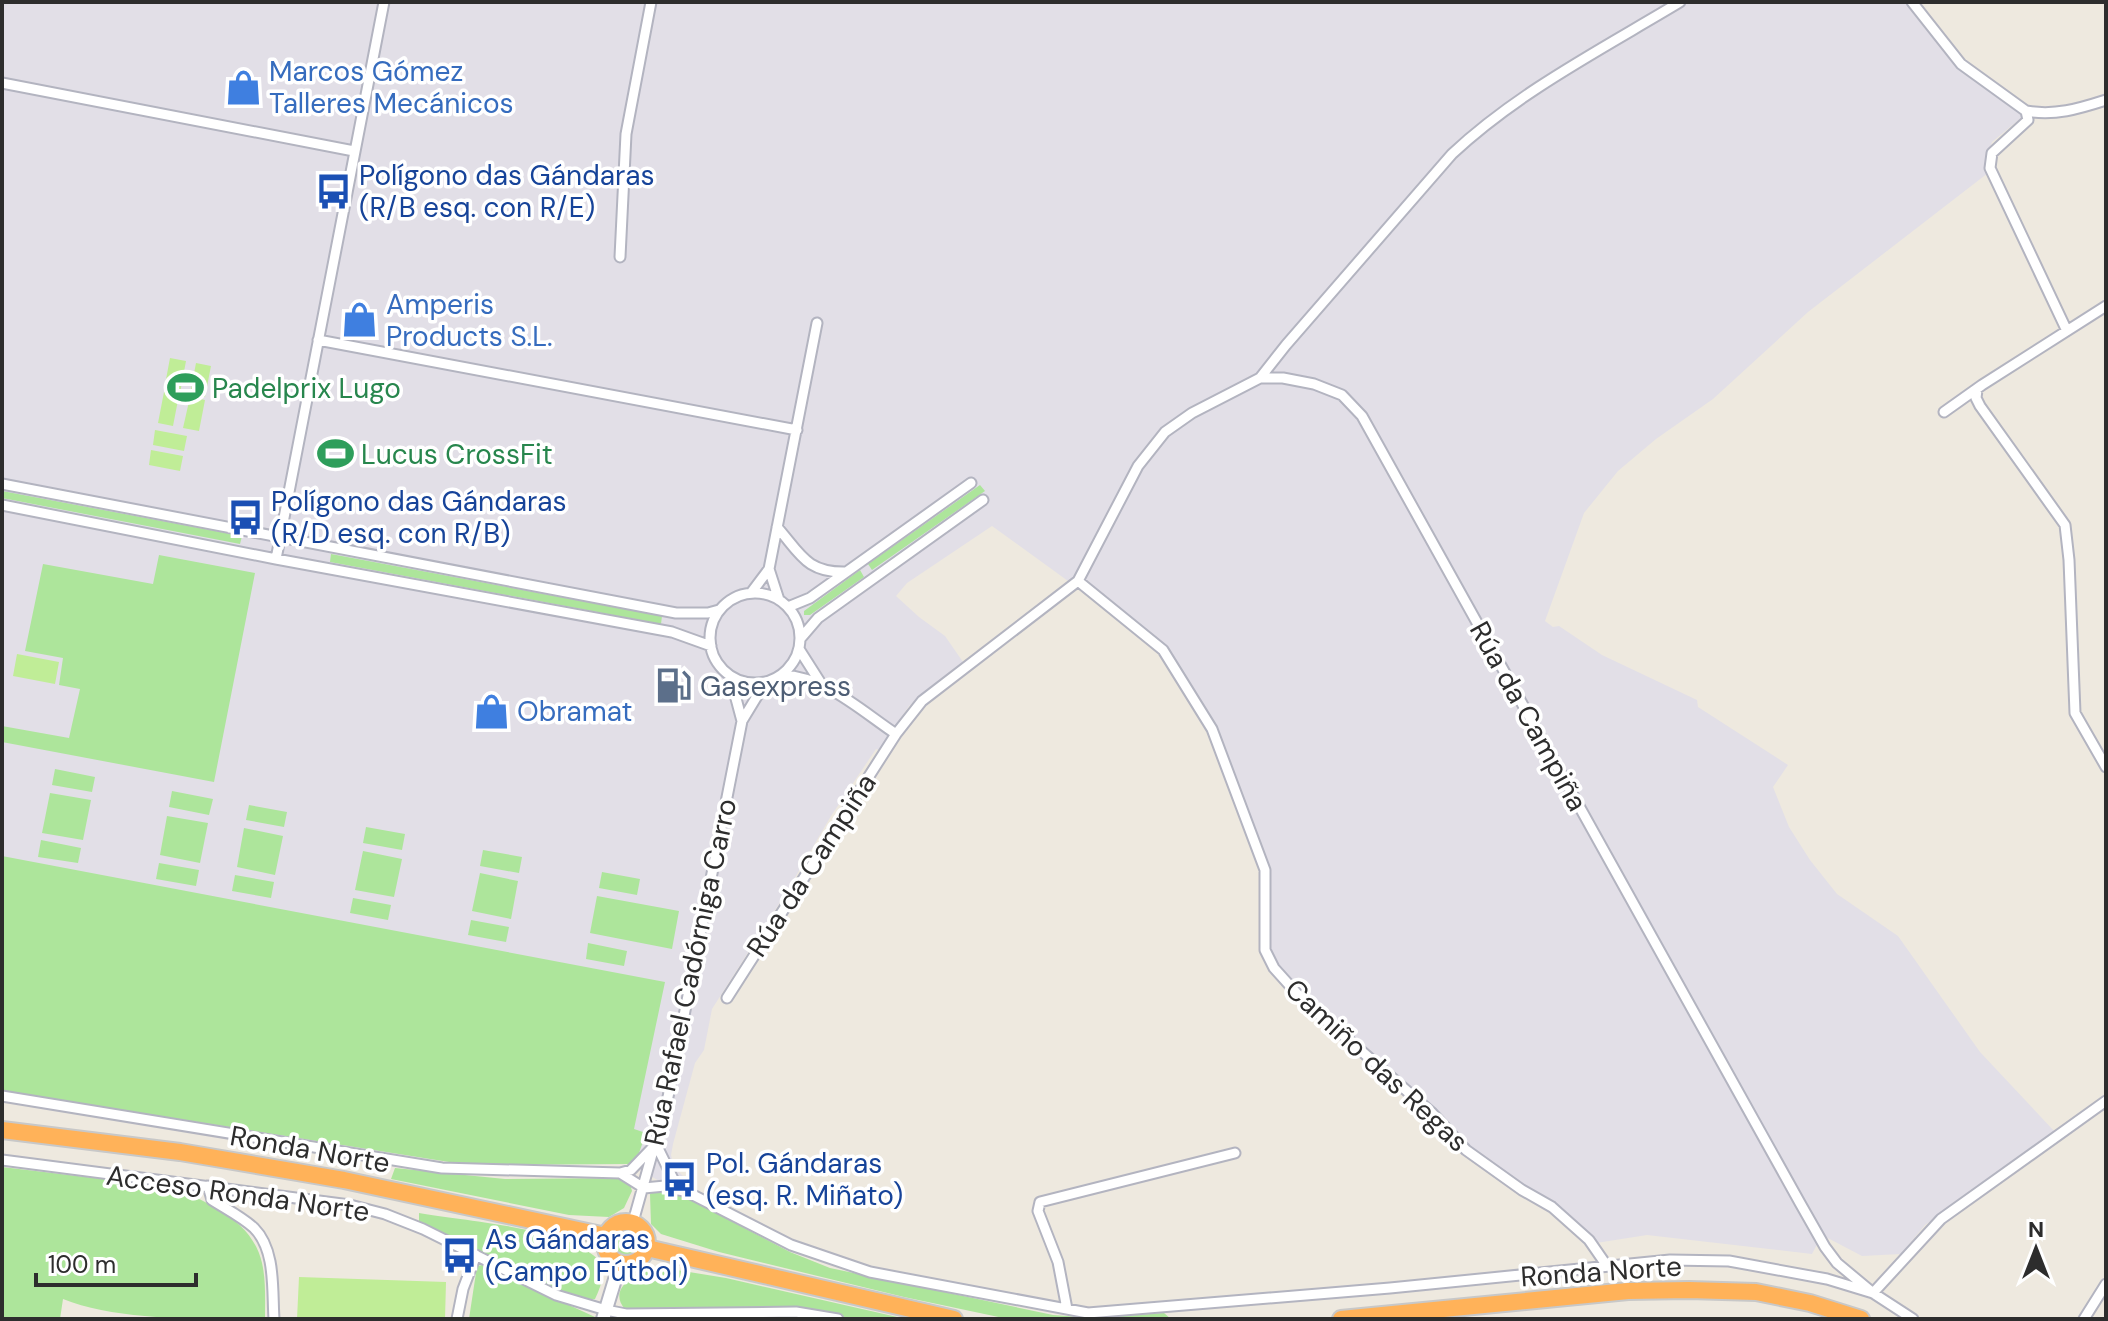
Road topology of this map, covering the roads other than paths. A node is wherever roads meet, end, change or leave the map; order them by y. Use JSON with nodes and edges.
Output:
{"nodes":[{"id":1,"x":384,"y":2,"type":"edge"},
{"id":2,"x":651,"y":2,"type":"edge"},
{"id":3,"x":1680,"y":2,"type":"edge"},
{"id":4,"x":1912,"y":2,"type":"edge"},
{"id":5,"x":2,"y":83,"type":"edge"},
{"id":6,"x":2106,"y":100,"type":"edge"},
{"id":7,"x":2026,"y":111,"type":"junction"},
{"id":8,"x":354,"y":151,"type":"junction"},
{"id":9,"x":620,"y":257,"type":"dead end"},
{"id":10,"x":2106,"y":306,"type":"edge"},
{"id":11,"x":817,"y":323,"type":"dead end"},
{"id":12,"x":2067,"y":331,"type":"junction"},
{"id":13,"x":318,"y":340,"type":"junction"},
{"id":14,"x":1260,"y":378,"type":"junction"},
{"id":15,"x":1977,"y":390,"type":"junction"},
{"id":16,"x":1944,"y":412,"type":"dead end"},
{"id":17,"x":797,"y":430,"type":"junction"},
{"id":18,"x":971,"y":483,"type":"dead end"},
{"id":19,"x":2,"y":484,"type":"edge"},
{"id":20,"x":983,"y":500,"type":"dead end"},
{"id":21,"x":2,"y":505,"type":"edge"},
{"id":22,"x":777,"y":527,"type":"junction"},
{"id":23,"x":280,"y":536,"type":"junction"},
{"id":24,"x":276,"y":559,"type":"junction"},
{"id":25,"x":769,"y":569,"type":"junction"},
{"id":26,"x":846,"y":572,"type":"junction"},
{"id":27,"x":1078,"y":581,"type":"junction"},
{"id":28,"x":751,"y":593,"type":"junction"},
{"id":29,"x":783,"y":604,"type":"junction"},
{"id":30,"x":719,"y":610,"type":"junction"},
{"id":31,"x":800,"y":644,"type":"junction"},
{"id":32,"x":711,"y":646,"type":"junction"},
{"id":33,"x":782,"y":675,"type":"junction"},
{"id":34,"x":730,"y":676,"type":"junction"},
{"id":35,"x":820,"y":682,"type":"junction"},
{"id":36,"x":765,"y":683,"type":"junction"},
{"id":37,"x":742,"y":721,"type":"junction"},
{"id":38,"x":896,"y":734,"type":"junction"},
{"id":39,"x":2106,"y":767,"type":"edge"},
{"id":40,"x":727,"y":998,"type":"dead end"},
{"id":41,"x":2,"y":1096,"type":"edge"},
{"id":42,"x":2106,"y":1101,"type":"edge"},
{"id":43,"x":2,"y":1130,"type":"edge"},
{"id":44,"x":656,"y":1144,"type":"junction"},
{"id":45,"x":1235,"y":1153,"type":"dead end"},
{"id":46,"x":2,"y":1160,"type":"edge"},
{"id":47,"x":620,"y":1173,"type":"junction"},
{"id":48,"x":208,"y":1186,"type":"junction"},
{"id":49,"x":644,"y":1188,"type":"junction"},
{"id":50,"x":691,"y":1194,"type":"junction"},
{"id":51,"x":633,"y":1222,"type":"junction"},
{"id":52,"x":606,"y":1236,"type":"junction"},
{"id":53,"x":647,"y":1248,"type":"junction"},
{"id":54,"x":476,"y":1255,"type":"junction"},
{"id":55,"x":620,"y":1263,"type":"junction"},
{"id":56,"x":1607,"y":1266,"type":"junction"},
{"id":57,"x":2106,"y":1284,"type":"edge"},
{"id":58,"x":1873,"y":1293,"type":"junction"},
{"id":59,"x":1175,"y":1307,"type":"junction"},
{"id":60,"x":1067,"y":1309,"type":"junction"},
{"id":61,"x":604,"y":1315,"type":"edge"},
{"id":62,"x":274,"y":1319,"type":"edge"},
{"id":63,"x":457,"y":1319,"type":"edge"},
{"id":64,"x":838,"y":1319,"type":"edge"},
{"id":65,"x":954,"y":1319,"type":"edge"},
{"id":66,"x":1176,"y":1319,"type":"edge"},
{"id":67,"x":1341,"y":1319,"type":"edge"},
{"id":68,"x":1861,"y":1319,"type":"edge"},
{"id":69,"x":1913,"y":1319,"type":"edge"},
{"id":70,"x":2084,"y":1319,"type":"edge"}],
"edges":[{"from":1,"to":8,"type":"street"},
{"from":2,"to":9,"type":"street"},
{"from":3,"to":14,"type":"street"},
{"from":4,"to":7,"type":"street"},
{"from":5,"to":8,"type":"street"},
{"from":6,"to":7,"type":"street"},
{"from":7,"to":12,"type":"street"},
{"from":8,"to":13,"type":"street"},
{"from":10,"to":12,"type":"street"},
{"from":11,"to":17,"type":"street"},
{"from":12,"to":15,"type":"street"},
{"from":13,"to":17,"type":"street"},
{"from":13,"to":23,"type":"street"},
{"from":14,"to":27,"type":"street","name":"Rúa da Campiña"},
{"from":14,"to":58,"type":"street","name":"Rúa da Campiña"},
{"from":15,"to":16,"type":"street"},
{"from":15,"to":39,"type":"street"},
{"from":17,"to":22,"type":"street"},
{"from":18,"to":26,"type":"street"},
{"from":19,"to":23,"type":"street"},
{"from":20,"to":31,"type":"street"},
{"from":21,"to":24,"type":"street"},
{"from":22,"to":25,"type":"street"},
{"from":22,"to":26,"type":"street"},
{"from":23,"to":24,"type":"street"},
{"from":23,"to":30,"type":"street"},
{"from":24,"to":32,"type":"street"},
{"from":25,"to":28,"type":"street"},
{"from":25,"to":29,"type":"street"},
{"from":26,"to":29,"type":"street"},
{"from":27,"to":38,"type":"street","name":"Rúa da Campiña"},
{"from":27,"to":56,"type":"street","name":"Camiño das Regas"},
{"from":28,"to":29,"type":"street"},
{"from":28,"to":30,"type":"street"},
{"from":29,"to":31,"type":"street"},
{"from":30,"to":32,"type":"street"},
{"from":31,"to":33,"type":"street"},
{"from":31,"to":35,"type":"street"},
{"from":32,"to":34,"type":"street"},
{"from":33,"to":35,"type":"street"},
{"from":33,"to":36,"type":"street"},
{"from":34,"to":36,"type":"street"},
{"from":34,"to":37,"type":"street","name":"Rúa Rafael Cadórniga Carro"},
{"from":35,"to":38,"type":"street"},
{"from":36,"to":37,"type":"street","name":"Rúa Rafael Cadórniga Carro"},
{"from":37,"to":44,"type":"street","name":"Rúa Rafael Cadórniga Carro"},
{"from":38,"to":40,"type":"street","name":"Rúa da Campiña"},
{"from":41,"to":47,"type":"street"},
{"from":42,"to":58,"type":"street"},
{"from":43,"to":52,"type":"highway","name":"Ronda Norte"},
{"from":44,"to":47,"type":"street"},
{"from":44,"to":49,"type":"street","name":"Rúa Rafael Cadórniga Carro"},
{"from":44,"to":50,"type":"street"},
{"from":45,"to":60,"type":"street"},
{"from":46,"to":48,"type":"street","name":"Acceso Ronda Norte"},
{"from":47,"to":49,"type":"street"},
{"from":48,"to":54,"type":"street","name":"Acceso Ronda Norte"},
{"from":48,"to":62,"type":"street"},
{"from":49,"to":50,"type":"street"},
{"from":49,"to":51,"type":"street","name":"Rúa Rafael Cadórniga Carro"},
{"from":50,"to":60,"type":"street"},
{"from":51,"to":52,"type":"highway"},
{"from":51,"to":53,"type":"highway"},
{"from":52,"to":55,"type":"highway"},
{"from":53,"to":55,"type":"highway"},
{"from":53,"to":65,"type":"highway"},
{"from":54,"to":61,"type":"street","name":"Acceso Ronda Norte"},
{"from":54,"to":63,"type":"street"},
{"from":55,"to":61,"type":"main road"},
{"from":56,"to":58,"type":"street"},
{"from":56,"to":59,"type":"street"},
{"from":57,"to":70,"type":"street"},
{"from":58,"to":69,"type":"street"},
{"from":59,"to":60,"type":"street"},
{"from":59,"to":66,"type":"street"},
{"from":61,"to":64,"type":"street","name":"Acceso Ronda Norte"},
{"from":67,"to":68,"type":"highway","name":"Ronda Norte"}]}
